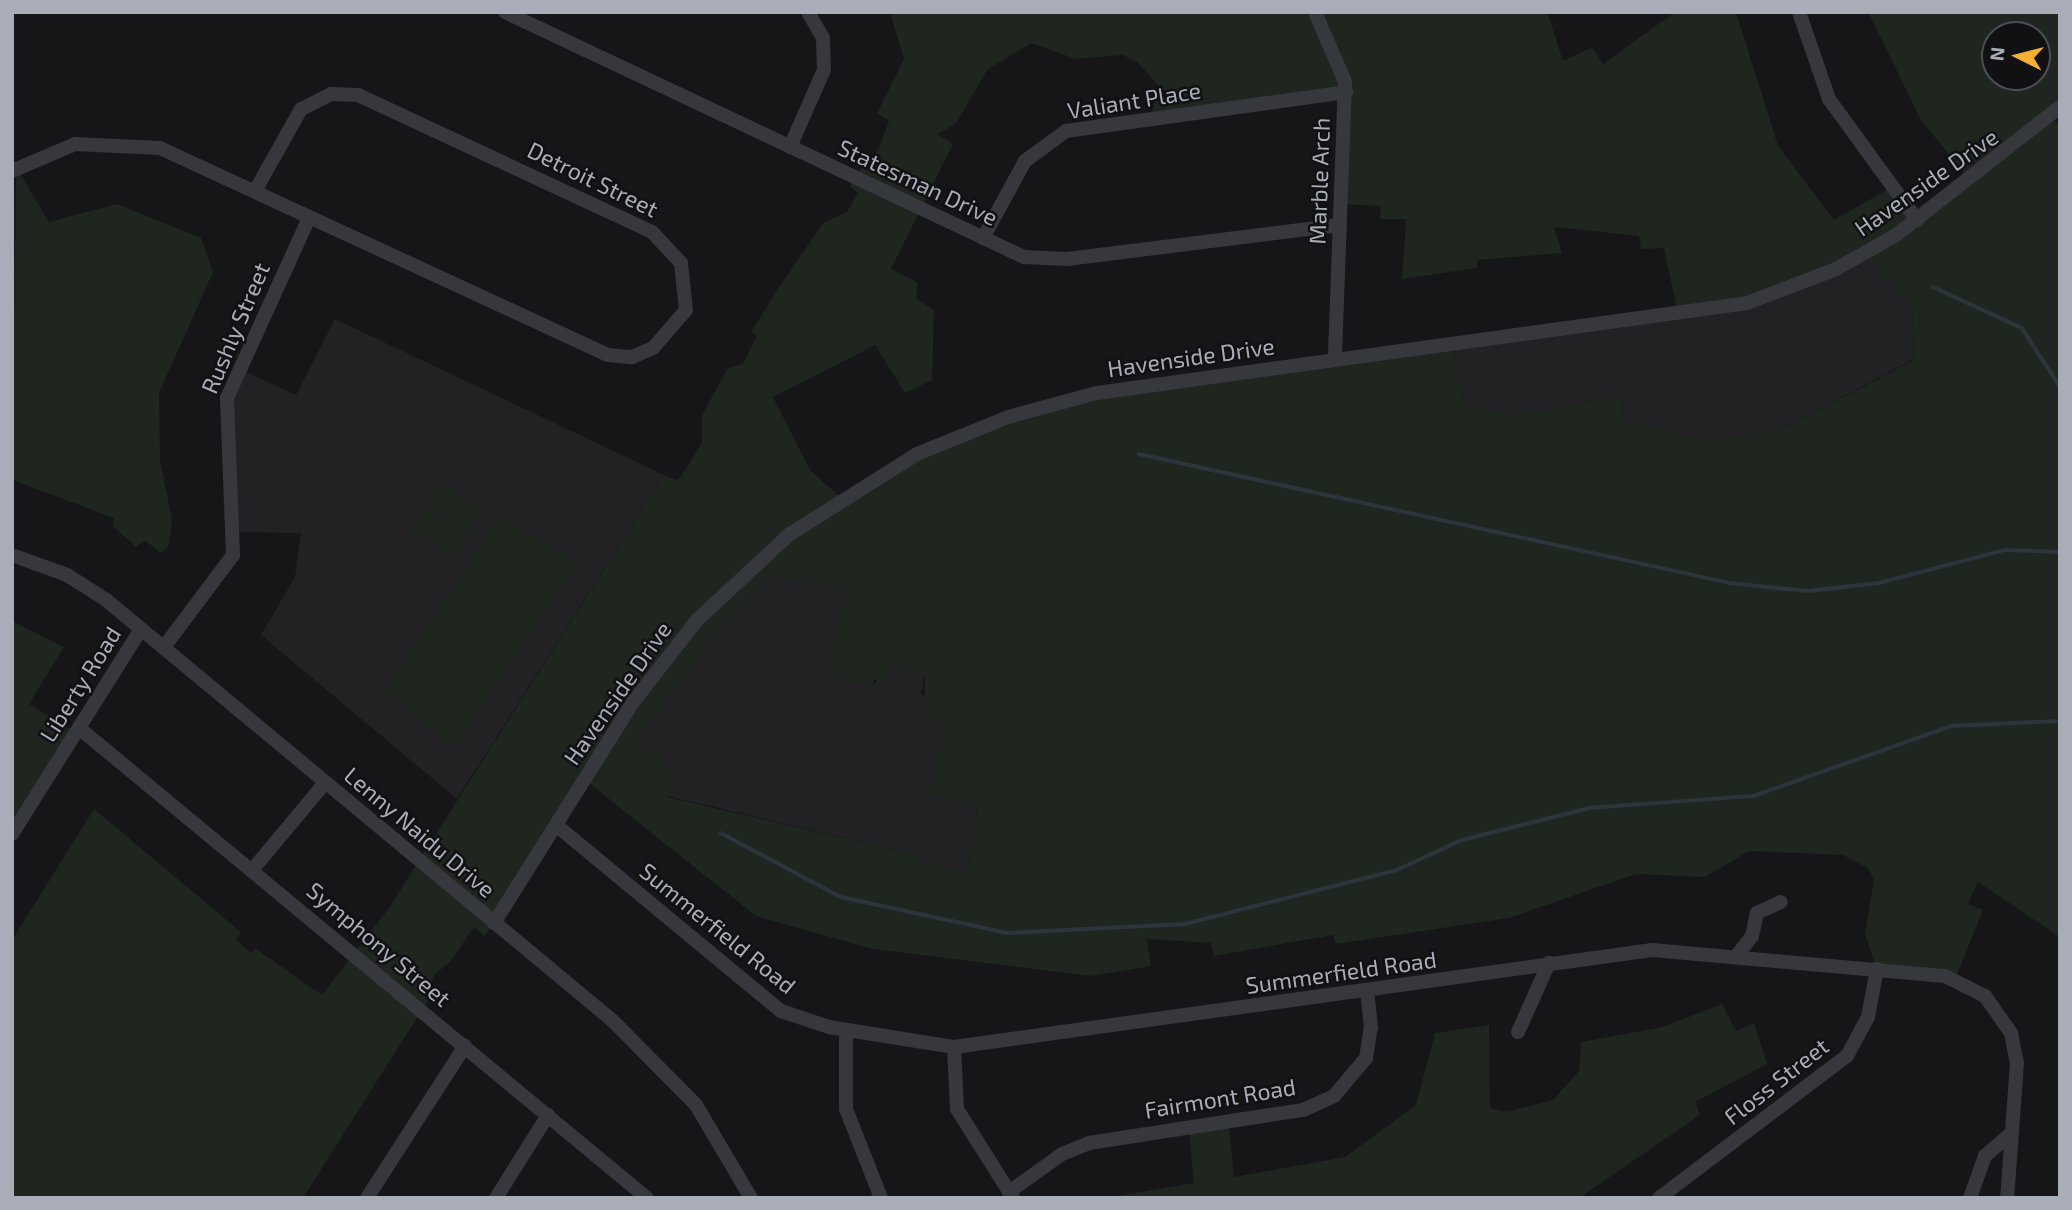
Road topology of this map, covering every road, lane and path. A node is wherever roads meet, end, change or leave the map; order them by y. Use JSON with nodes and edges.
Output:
{"nodes":[{"id":1,"x":505,"y":12,"type":"edge"},
{"id":2,"x":808,"y":12,"type":"edge"},
{"id":3,"x":1315,"y":12,"type":"edge"},
{"id":4,"x":1799,"y":12,"type":"edge"},
{"id":5,"x":1346,"y":92,"type":"junction"},
{"id":6,"x":2060,"y":107,"type":"edge"},
{"id":7,"x":790,"y":147,"type":"junction"},
{"id":8,"x":12,"y":171,"type":"edge"},
{"id":9,"x":255,"y":191,"type":"junction"},
{"id":10,"x":309,"y":218,"type":"junction"},
{"id":11,"x":1917,"y":220,"type":"junction"},
{"id":12,"x":1340,"y":225,"type":"junction"},
{"id":13,"x":983,"y":238,"type":"junction"},
{"id":14,"x":1335,"y":359,"type":"junction"},
{"id":15,"x":12,"y":555,"type":"edge"},
{"id":16,"x":141,"y":629,"type":"junction"},
{"id":17,"x":164,"y":647,"type":"junction"},
{"id":18,"x":79,"y":728,"type":"junction"},
{"id":19,"x":325,"y":783,"type":"junction"},
{"id":20,"x":556,"y":825,"type":"junction"},
{"id":21,"x":12,"y":834,"type":"edge"},
{"id":22,"x":253,"y":869,"type":"junction"},
{"id":23,"x":1781,"y":902,"type":"dead end"},
{"id":24,"x":494,"y":923,"type":"junction"},
{"id":25,"x":1738,"y":954,"type":"junction"},
{"id":26,"x":1549,"y":963,"type":"junction"},
{"id":27,"x":1877,"y":969,"type":"junction"},
{"id":28,"x":1367,"y":992,"type":"junction"},
{"id":29,"x":846,"y":1030,"type":"junction"},
{"id":30,"x":1518,"y":1032,"type":"dead end"},
{"id":31,"x":465,"y":1046,"type":"junction"},
{"id":32,"x":954,"y":1047,"type":"junction"},
{"id":33,"x":548,"y":1115,"type":"junction"},
{"id":34,"x":2010,"y":1134,"type":"junction"},
{"id":35,"x":1011,"y":1195,"type":"edge"},
{"id":36,"x":367,"y":1198,"type":"edge"},
{"id":37,"x":496,"y":1198,"type":"edge"},
{"id":38,"x":647,"y":1198,"type":"edge"},
{"id":39,"x":751,"y":1198,"type":"edge"},
{"id":40,"x":881,"y":1198,"type":"edge"},
{"id":41,"x":1659,"y":1198,"type":"edge"},
{"id":42,"x":1970,"y":1198,"type":"edge"},
{"id":43,"x":2007,"y":1198,"type":"edge"}],
"edges":[{"from":1,"to":7,"type":"street","name":"Statesman Drive"},
{"from":2,"to":7,"type":"street"},
{"from":3,"to":5,"type":"street","name":"Marble Arch"},
{"from":4,"to":11,"type":"street"},
{"from":5,"to":12,"type":"street","name":"Marble Arch"},
{"from":5,"to":13,"type":"street","name":"Valiant Place"},
{"from":6,"to":11,"type":"street","name":"Havenside Drive"},
{"from":7,"to":13,"type":"street","name":"Statesman Drive"},
{"from":8,"to":9,"type":"street","name":"Detroit Street"},
{"from":9,"to":10,"type":"street","name":"Detroit Street"},
{"from":9,"to":10,"type":"street","name":"Detroit Street"},
{"from":10,"to":17,"type":"street","name":"Rushly Street"},
{"from":11,"to":14,"type":"street","name":"Havenside Drive"},
{"from":12,"to":13,"type":"street","name":"Statesman Drive"},
{"from":12,"to":14,"type":"street","name":"Marble Arch"},
{"from":14,"to":20,"type":"street","name":"Havenside Drive"},
{"from":15,"to":16,"type":"street","name":"Lenny Naidu Drive"},
{"from":16,"to":17,"type":"street","name":"Lenny Naidu Drive"},
{"from":16,"to":18,"type":"street","name":"Liberty Road"},
{"from":17,"to":19,"type":"street","name":"Lenny Naidu Drive"},
{"from":18,"to":21,"type":"street","name":"Liberty Road"},
{"from":18,"to":22,"type":"street","name":"Symphony Street"},
{"from":19,"to":22,"type":"street"},
{"from":19,"to":24,"type":"street","name":"Lenny Naidu Drive"},
{"from":20,"to":24,"type":"street","name":"Havenside Drive"},
{"from":20,"to":29,"type":"street","name":"Summerfield Road"},
{"from":22,"to":31,"type":"street","name":"Symphony Street"},
{"from":23,"to":25,"type":"street"},
{"from":24,"to":39,"type":"street","name":"Lenny Naidu Drive"},
{"from":25,"to":26,"type":"street","name":"Summerfield Road"},
{"from":25,"to":27,"type":"street","name":"Summerfield Road"},
{"from":26,"to":28,"type":"street","name":"Summerfield Road"},
{"from":26,"to":30,"type":"street"},
{"from":27,"to":34,"type":"street","name":"Summerfield Road"},
{"from":27,"to":41,"type":"street","name":"Floss Street"},
{"from":28,"to":32,"type":"street","name":"Summerfield Road"},
{"from":28,"to":35,"type":"street","name":"Fairmont Road"},
{"from":29,"to":32,"type":"street","name":"Summerfield Road"},
{"from":29,"to":40,"type":"street"},
{"from":31,"to":33,"type":"street","name":"Symphony Street"},
{"from":31,"to":36,"type":"street"},
{"from":32,"to":35,"type":"street"},
{"from":33,"to":37,"type":"street"},
{"from":33,"to":38,"type":"street","name":"Symphony Street"},
{"from":34,"to":42,"type":"street"},
{"from":34,"to":43,"type":"street","name":"Summerfield Road"}]}
